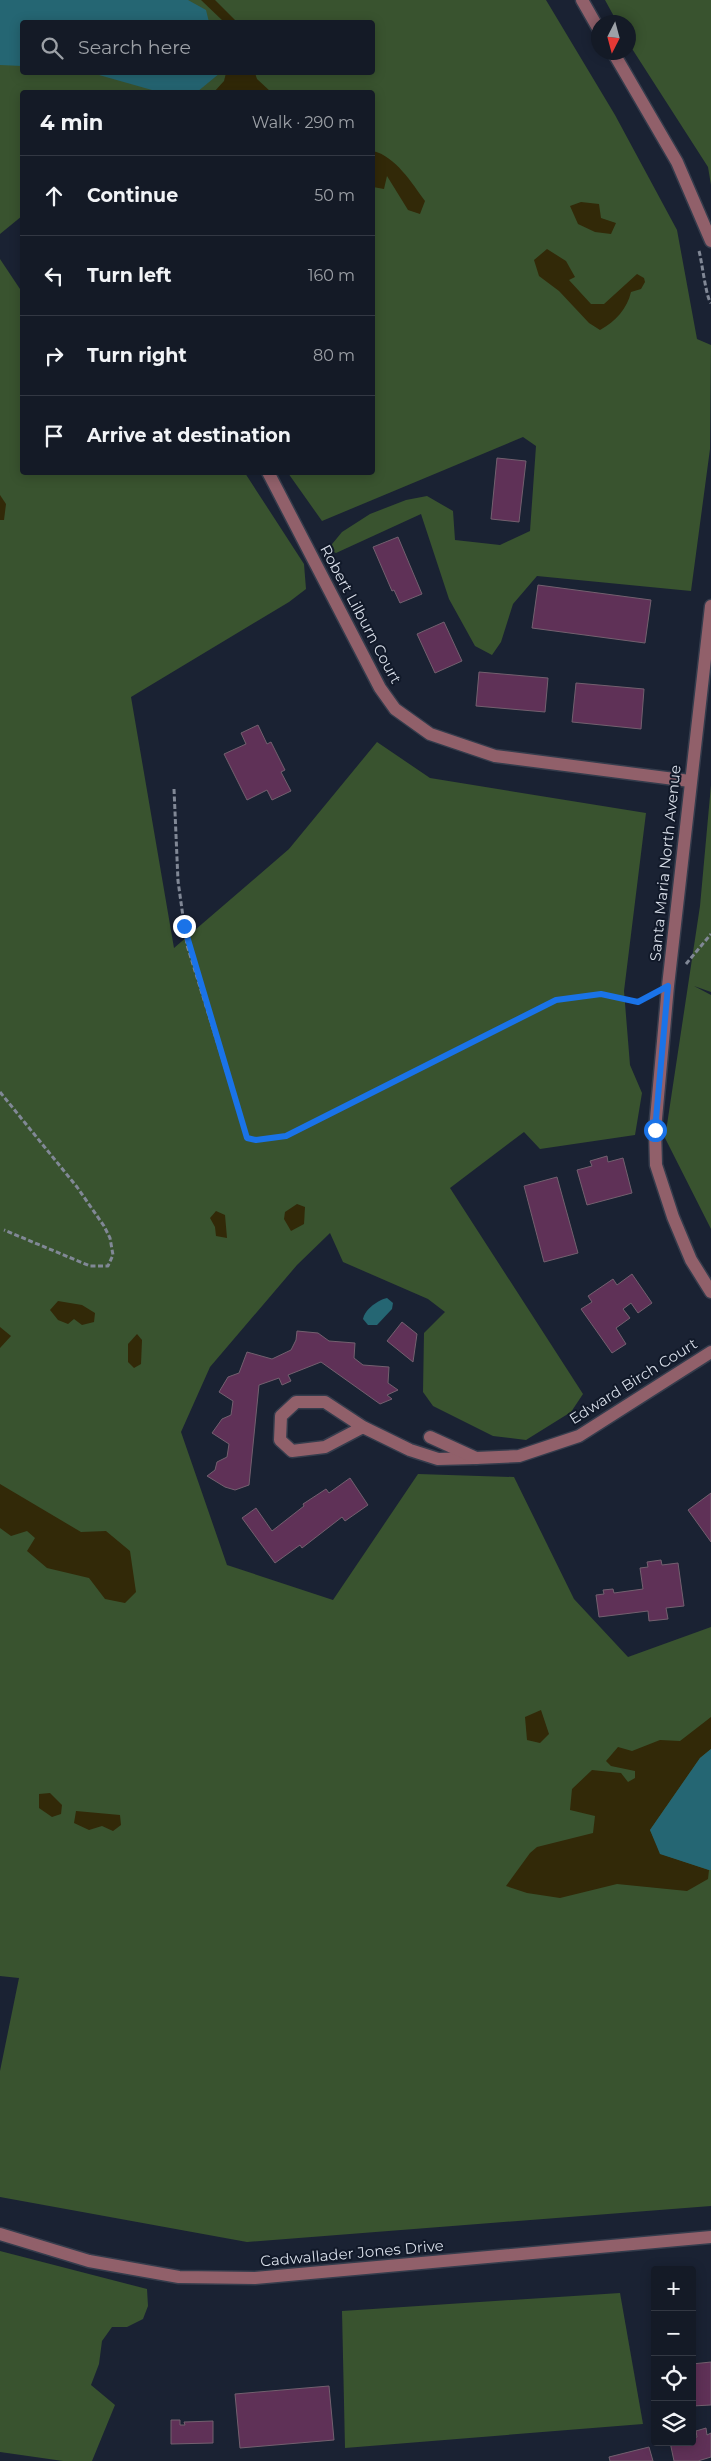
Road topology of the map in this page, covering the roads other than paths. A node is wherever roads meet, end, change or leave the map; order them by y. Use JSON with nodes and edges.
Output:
{"nodes":[{"id":1,"x":582,"y":0,"type":"edge"},
{"id":2,"x":591,"y":16,"type":"edge"},
{"id":3,"x":618,"y":60,"type":"edge"},
{"id":4,"x":711,"y":241,"type":"edge"},
{"id":5,"x":270,"y":475,"type":"edge"},
{"id":6,"x":711,"y":608,"type":"edge"},
{"id":7,"x":690,"y":781,"type":"junction"},
{"id":8,"x":711,"y":1292,"type":"edge"},
{"id":9,"x":711,"y":1352,"type":"edge"},
{"id":10,"x":362,"y":1427,"type":"junction"},
{"id":11,"x":430,"y":1437,"type":"dead end"},
{"id":12,"x":476,"y":1458,"type":"junction"},
{"id":13,"x":0,"y":2234,"type":"edge"},
{"id":14,"x":711,"y":2238,"type":"edge"}],
"edges":[{"from":1,"to":2,"type":"street"},
{"from":3,"to":4,"type":"street"},
{"from":5,"to":7,"type":"street","name":"Robert Lilburn Court"},
{"from":6,"to":7,"type":"street","name":"Santa Maria North Avenue"},
{"from":7,"to":8,"type":"street","name":"Santa Maria North Avenue"},
{"from":9,"to":12,"type":"street","name":"Edward Birch Court"},
{"from":10,"to":10,"type":"street"},
{"from":10,"to":12,"type":"street"},
{"from":11,"to":12,"type":"street","name":"Edward Birch Court"},
{"from":13,"to":14,"type":"street","name":"Cadwallader Jones Drive"}]}
